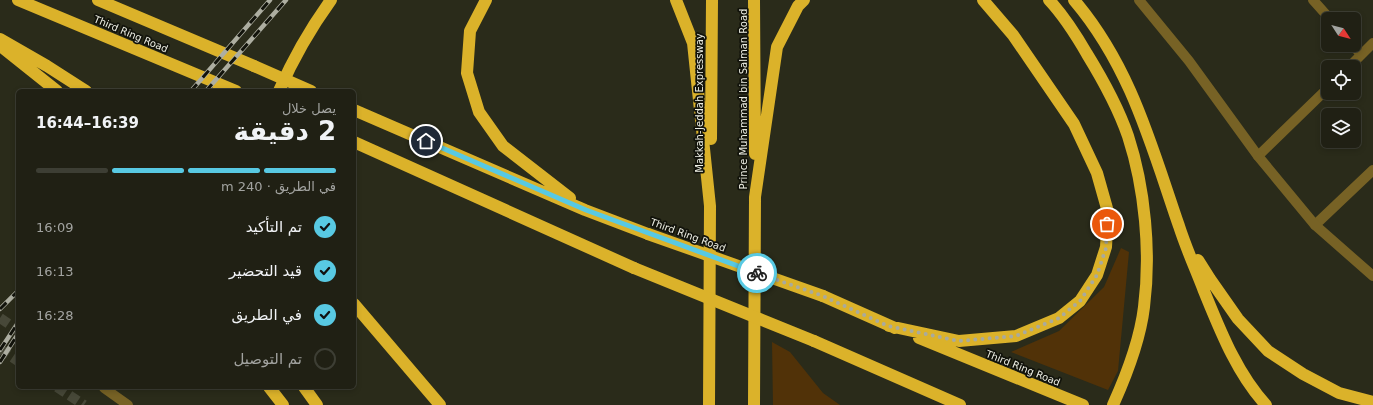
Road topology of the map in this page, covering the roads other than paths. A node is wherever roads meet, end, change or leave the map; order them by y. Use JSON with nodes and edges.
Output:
{"nodes":[{"id":1,"x":18,"y":0,"type":"edge"},
{"id":2,"x":98,"y":0,"type":"edge"},
{"id":3,"x":331,"y":0,"type":"edge"},
{"id":4,"x":486,"y":0,"type":"edge"},
{"id":5,"x":676,"y":0,"type":"edge"},
{"id":6,"x":712,"y":0,"type":"edge"},
{"id":7,"x":754,"y":0,"type":"edge"},
{"id":8,"x":804,"y":0,"type":"edge"},
{"id":9,"x":983,"y":0,"type":"edge"},
{"id":10,"x":1049,"y":0,"type":"edge"},
{"id":11,"x":1074,"y":0,"type":"edge"},
{"id":12,"x":1140,"y":0,"type":"edge"},
{"id":13,"x":1313,"y":0,"type":"edge"},
{"id":14,"x":1324,"y":12,"type":"edge"},
{"id":15,"x":0,"y":39,"type":"edge"},
{"id":16,"x":1373,"y":43,"type":"edge"},
{"id":17,"x":0,"y":46,"type":"edge"},
{"id":18,"x":1361,"y":54,"type":"joint"},
{"id":19,"x":1355,"y":60,"type":"edge"},
{"id":20,"x":54,"y":89,"type":"edge"},
{"id":21,"x":83,"y":89,"type":"edge"},
{"id":22,"x":231,"y":89,"type":"edge"},
{"id":23,"x":280,"y":89,"type":"edge"},
{"id":24,"x":306,"y":89,"type":"edge"},
{"id":25,"x":1321,"y":95,"type":"edge"},
{"id":26,"x":356,"y":111,"type":"edge"},
{"id":27,"x":356,"y":143,"type":"edge"},
{"id":28,"x":1258,"y":156,"type":"junction"},
{"id":29,"x":1373,"y":170,"type":"edge"},
{"id":30,"x":755,"y":198,"type":"junction"},
{"id":31,"x":710,"y":206,"type":"junction"},
{"id":32,"x":586,"y":210,"type":"junction"},
{"id":33,"x":1315,"y":225,"type":"junction"},
{"id":34,"x":1179,"y":228,"type":"junction"},
{"id":35,"x":1373,"y":276,"type":"edge"},
{"id":36,"x":356,"y":306,"type":"edge"},
{"id":37,"x":888,"y":326,"type":"junction"},
{"id":38,"x":105,"y":389,"type":"edge"},
{"id":39,"x":271,"y":389,"type":"edge"},
{"id":40,"x":305,"y":389,"type":"edge"},
{"id":41,"x":1373,"y":402,"type":"edge"},
{"id":42,"x":128,"y":405,"type":"edge"},
{"id":43,"x":283,"y":405,"type":"edge"},
{"id":44,"x":317,"y":405,"type":"edge"},
{"id":45,"x":440,"y":405,"type":"edge"},
{"id":46,"x":709,"y":405,"type":"edge"},
{"id":47,"x":754,"y":405,"type":"edge"},
{"id":48,"x":960,"y":405,"type":"edge"},
{"id":49,"x":1083,"y":405,"type":"edge"},
{"id":50,"x":1113,"y":405,"type":"edge"},
{"id":51,"x":1266,"y":405,"type":"edge"}],
"edges":[{"from":1,"to":22,"type":"highway","name":"Third Ring Road"},
{"from":2,"to":24,"type":"highway","name":"Third Ring Road","bridge":true},
{"from":3,"to":23,"type":"highway"},
{"from":4,"to":32,"type":"highway"},
{"from":5,"to":31,"type":"highway"},
{"from":6,"to":31,"type":"highway","name":"Makkah-Jeddah Expressway"},
{"from":7,"to":30,"type":"highway","name":"Prince Muhammad bin Salman Road"},
{"from":8,"to":30,"type":"highway"},
{"from":9,"to":37,"type":"highway"},
{"from":10,"to":50,"type":"highway"},
{"from":11,"to":34,"type":"highway"},
{"from":12,"to":28,"type":"street"},
{"from":13,"to":14,"type":"street"},
{"from":15,"to":21,"type":"highway"},
{"from":16,"to":18,"type":"street"},
{"from":17,"to":20,"type":"highway"},
{"from":18,"to":19,"type":"street"},
{"from":25,"to":28,"type":"street"},
{"from":26,"to":32,"type":"highway","name":"Third Ring Road"},
{"from":27,"to":48,"type":"highway","bridge":true},
{"from":28,"to":33,"type":"street"},
{"from":29,"to":33,"type":"street"},
{"from":30,"to":47,"type":"highway"},
{"from":31,"to":46,"type":"highway"},
{"from":32,"to":37,"type":"highway","name":"Third Ring Road","bridge":true},
{"from":33,"to":35,"type":"street"},
{"from":34,"to":41,"type":"highway"},
{"from":34,"to":51,"type":"highway"},
{"from":36,"to":45,"type":"highway"},
{"from":37,"to":49,"type":"highway","name":"Third Ring Road"},
{"from":38,"to":42,"type":"street"},
{"from":39,"to":43,"type":"highway"},
{"from":40,"to":44,"type":"highway"}]}
